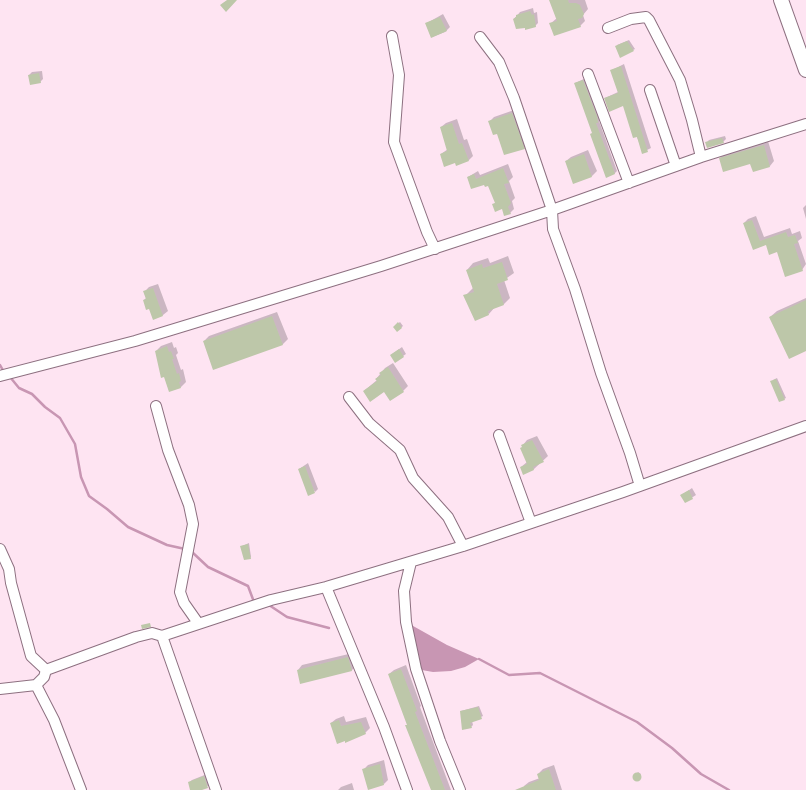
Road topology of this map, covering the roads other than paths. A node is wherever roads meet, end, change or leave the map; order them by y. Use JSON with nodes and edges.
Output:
{"nodes":[{"id":1,"x":781,"y":0,"type":"edge"},
{"id":2,"x":608,"y":28,"type":"dead end"},
{"id":3,"x":392,"y":36,"type":"dead end"},
{"id":4,"x":480,"y":37,"type":"dead end"},
{"id":5,"x":806,"y":70,"type":"edge"},
{"id":6,"x":588,"y":74,"type":"dead end"},
{"id":7,"x":650,"y":90,"type":"dead end"},
{"id":8,"x":806,"y":124,"type":"edge"},
{"id":9,"x":701,"y":157,"type":"junction"},
{"id":10,"x":676,"y":166,"type":"junction"},
{"id":11,"x":629,"y":183,"type":"junction"},
{"id":12,"x":552,"y":210,"type":"junction"},
{"id":13,"x":435,"y":249,"type":"junction"},
{"id":14,"x":5,"y":374,"type":"edge"},
{"id":15,"x":349,"y":397,"type":"dead end"},
{"id":16,"x":156,"y":406,"type":"dead end"},
{"id":17,"x":806,"y":426,"type":"edge"},
{"id":18,"x":499,"y":435,"type":"dead end"},
{"id":19,"x":640,"y":486,"type":"junction"},
{"id":20,"x":531,"y":523,"type":"junction"},
{"id":21,"x":463,"y":546,"type":"junction"},
{"id":22,"x":0,"y":549,"type":"edge"},
{"id":23,"x":411,"y":562,"type":"junction"},
{"id":24,"x":326,"y":587,"type":"junction"},
{"id":25,"x":198,"y":623,"type":"junction"},
{"id":26,"x":162,"y":636,"type":"junction"},
{"id":27,"x":46,"y":670,"type":"junction"},
{"id":28,"x":36,"y":685,"type":"junction"},
{"id":29,"x":0,"y":689,"type":"edge"},
{"id":30,"x":81,"y":790,"type":"edge"},
{"id":31,"x":216,"y":790,"type":"edge"},
{"id":32,"x":407,"y":790,"type":"edge"},
{"id":33,"x":460,"y":790,"type":"edge"}],
"edges":[{"from":1,"to":5,"type":"main road"},
{"from":2,"to":9,"type":"street"},
{"from":3,"to":13,"type":"street"},
{"from":4,"to":12,"type":"street"},
{"from":6,"to":11,"type":"street"},
{"from":7,"to":10,"type":"street"},
{"from":8,"to":9,"type":"street"},
{"from":9,"to":10,"type":"street"},
{"from":10,"to":11,"type":"street"},
{"from":11,"to":12,"type":"street"},
{"from":12,"to":13,"type":"street"},
{"from":12,"to":19,"type":"street"},
{"from":13,"to":14,"type":"street"},
{"from":15,"to":21,"type":"street"},
{"from":16,"to":25,"type":"street"},
{"from":17,"to":19,"type":"street"},
{"from":18,"to":20,"type":"street"},
{"from":19,"to":20,"type":"street"},
{"from":20,"to":21,"type":"street"},
{"from":21,"to":23,"type":"street"},
{"from":22,"to":27,"type":"street"},
{"from":23,"to":24,"type":"street"},
{"from":23,"to":33,"type":"street"},
{"from":24,"to":25,"type":"street"},
{"from":24,"to":32,"type":"street"},
{"from":25,"to":26,"type":"street"},
{"from":26,"to":27,"type":"street"},
{"from":26,"to":31,"type":"street"},
{"from":27,"to":28,"type":"street"},
{"from":28,"to":29,"type":"street"},
{"from":28,"to":30,"type":"street"}]}
